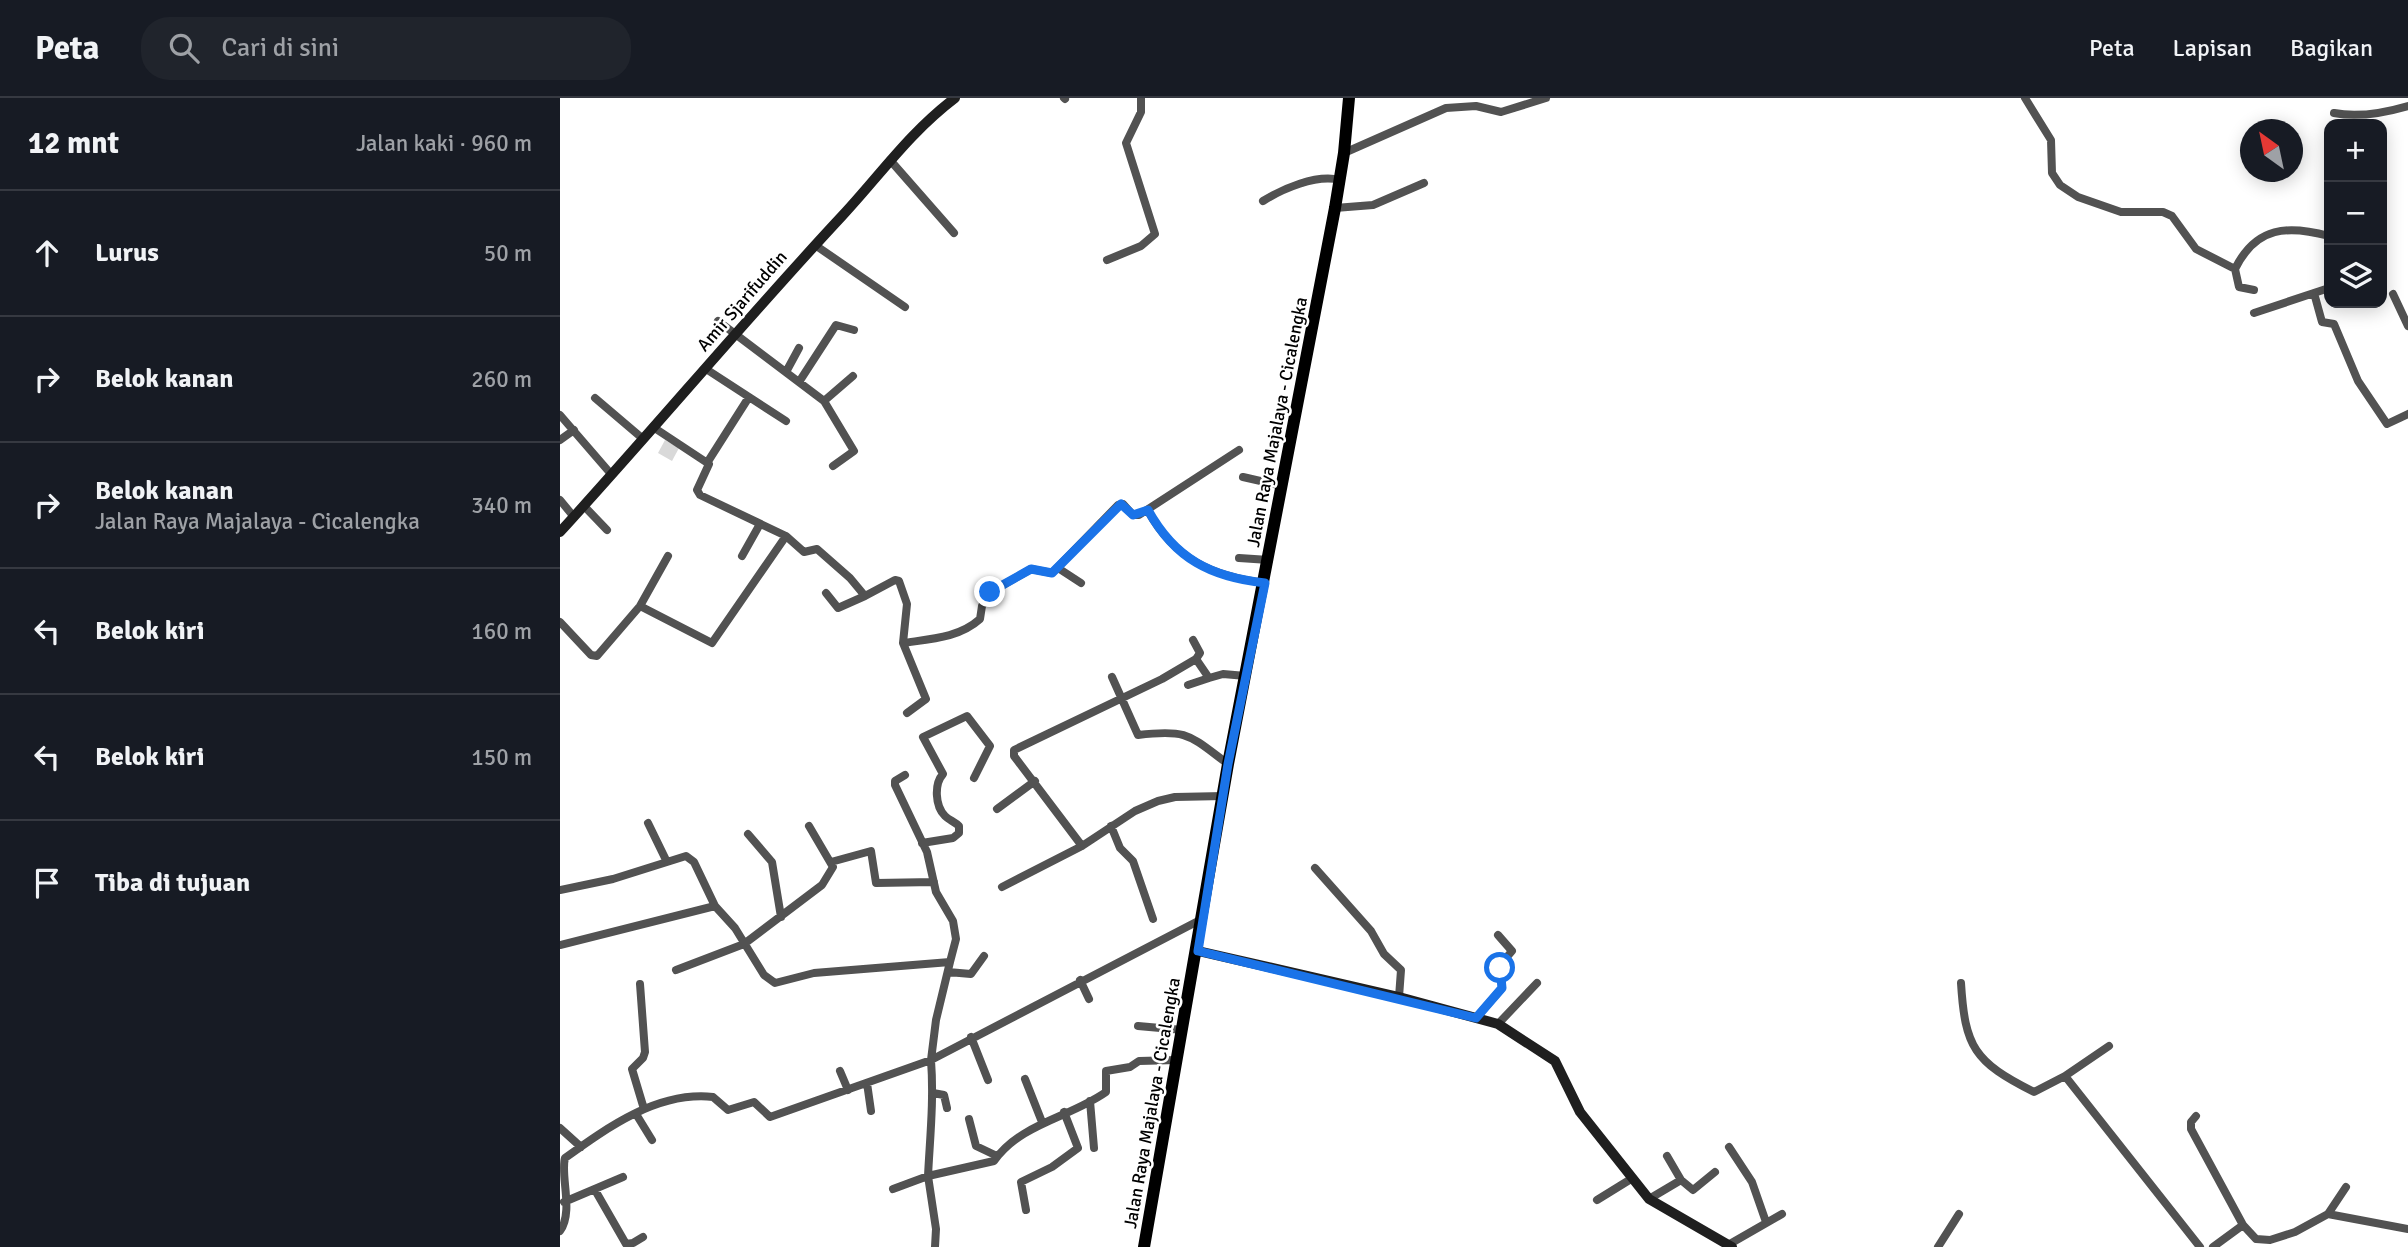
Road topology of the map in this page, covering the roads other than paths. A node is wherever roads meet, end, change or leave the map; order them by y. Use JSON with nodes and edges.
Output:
{"nodes":[{"id":1,"x":955,"y":98,"type":"edge"},
{"id":2,"x":1141,"y":98,"type":"edge"},
{"id":3,"x":1349,"y":98,"type":"edge"},
{"id":4,"x":1510,"y":98,"type":"edge"},
{"id":5,"x":1546,"y":98,"type":"edge"},
{"id":6,"x":2025,"y":98,"type":"edge"},
{"id":7,"x":2408,"y":106,"type":"edge"},
{"id":8,"x":1511,"y":108,"type":"junction"},
{"id":9,"x":2334,"y":113,"type":"dead end"},
{"id":10,"x":1344,"y":153,"type":"junction"},
{"id":11,"x":890,"y":160,"type":"junction"},
{"id":12,"x":1340,"y":180,"type":"junction"},
{"id":13,"x":1424,"y":183,"type":"dead end"},
{"id":14,"x":1263,"y":201,"type":"dead end"},
{"id":15,"x":1335,"y":208,"type":"junction"},
{"id":16,"x":954,"y":233,"type":"dead end"},
{"id":17,"x":2324,"y":233,"type":"edge"},
{"id":18,"x":815,"y":245,"type":"junction"},
{"id":19,"x":1107,"y":260,"type":"dead end"},
{"id":20,"x":2235,"y":269,"type":"junction"},
{"id":21,"x":2254,"y":290,"type":"dead end"},
{"id":22,"x":2324,"y":290,"type":"edge"},
{"id":23,"x":2314,"y":293,"type":"junction"},
{"id":24,"x":2393,"y":294,"type":"dead end"},
{"id":25,"x":905,"y":307,"type":"dead end"},
{"id":26,"x":2255,"y":313,"type":"dead end"},
{"id":27,"x":718,"y":321,"type":"dead end"},
{"id":28,"x":2408,"y":326,"type":"edge"},
{"id":29,"x":855,"y":330,"type":"dead end"},
{"id":30,"x":735,"y":335,"type":"junction"},
{"id":31,"x":799,"y":348,"type":"dead end"},
{"id":32,"x":706,"y":369,"type":"junction"},
{"id":33,"x":786,"y":372,"type":"junction"},
{"id":34,"x":853,"y":376,"type":"dead end"},
{"id":35,"x":799,"y":382,"type":"junction"},
{"id":36,"x":749,"y":397,"type":"junction"},
{"id":37,"x":595,"y":398,"type":"dead end"},
{"id":38,"x":824,"y":401,"type":"junction"},
{"id":39,"x":2408,"y":414,"type":"edge"},
{"id":40,"x":560,"y":415,"type":"edge"},
{"id":41,"x":786,"y":421,"type":"dead end"},
{"id":42,"x":653,"y":427,"type":"junction"},
{"id":43,"x":573,"y":430,"type":"junction"},
{"id":44,"x":642,"y":438,"type":"junction"},
{"id":45,"x":560,"y":440,"type":"edge"},
{"id":46,"x":1239,"y":450,"type":"dead end"},
{"id":47,"x":707,"y":463,"type":"junction"},
{"id":48,"x":833,"y":466,"type":"dead end"},
{"id":49,"x":611,"y":474,"type":"junction"},
{"id":50,"x":1243,"y":477,"type":"dead end"},
{"id":51,"x":1283,"y":486,"type":"junction"},
{"id":52,"x":560,"y":500,"type":"edge"},
{"id":53,"x":584,"y":506,"type":"junction"},
{"id":54,"x":1148,"y":510,"type":"junction"},
{"id":55,"x":574,"y":517,"type":"junction"},
{"id":56,"x":760,"y":524,"type":"junction"},
{"id":57,"x":607,"y":530,"type":"dead end"},
{"id":58,"x":560,"y":533,"type":"edge"},
{"id":59,"x":786,"y":536,"type":"junction"},
{"id":60,"x":668,"y":556,"type":"dead end"},
{"id":61,"x":742,"y":556,"type":"dead end"},
{"id":62,"x":1238,"y":558,"type":"dead end"},
{"id":63,"x":1269,"y":560,"type":"junction"},
{"id":64,"x":1058,"y":568,"type":"junction"},
{"id":65,"x":1081,"y":583,"type":"dead end"},
{"id":66,"x":1265,"y":583,"type":"junction"},
{"id":67,"x":826,"y":593,"type":"dead end"},
{"id":68,"x":865,"y":596,"type":"junction"},
{"id":69,"x":640,"y":606,"type":"junction"},
{"id":70,"x":560,"y":622,"type":"edge"},
{"id":71,"x":1193,"y":640,"type":"dead end"},
{"id":72,"x":903,"y":643,"type":"junction"},
{"id":73,"x":1196,"y":659,"type":"junction"},
{"id":74,"x":1246,"y":676,"type":"junction"},
{"id":75,"x":1112,"y":677,"type":"dead end"},
{"id":76,"x":1209,"y":678,"type":"junction"},
{"id":77,"x":1188,"y":685,"type":"dead end"},
{"id":78,"x":1120,"y":699,"type":"junction"},
{"id":79,"x":907,"y":713,"type":"dead end"},
{"id":80,"x":1228,"y":764,"type":"junction"},
{"id":81,"x":905,"y":775,"type":"dead end"},
{"id":82,"x":974,"y":778,"type":"dead end"},
{"id":83,"x":1035,"y":781,"type":"junction"},
{"id":84,"x":1224,"y":796,"type":"junction"},
{"id":85,"x":997,"y":809,"type":"dead end"},
{"id":86,"x":648,"y":823,"type":"dead end"},
{"id":87,"x":809,"y":826,"type":"dead end"},
{"id":88,"x":1111,"y":826,"type":"junction"},
{"id":89,"x":748,"y":834,"type":"dead end"},
{"id":90,"x":922,"y":843,"type":"junction"},
{"id":91,"x":1082,"y":846,"type":"junction"},
{"id":92,"x":666,"y":860,"type":"junction"},
{"id":93,"x":831,"y":862,"type":"junction"},
{"id":94,"x":1315,"y":868,"type":"dead end"},
{"id":95,"x":934,"y":883,"type":"junction"},
{"id":96,"x":1002,"y":887,"type":"dead end"},
{"id":97,"x":560,"y":890,"type":"edge"},
{"id":98,"x":715,"y":906,"type":"junction"},
{"id":99,"x":781,"y":917,"type":"junction"},
{"id":100,"x":1204,"y":917,"type":"junction"},
{"id":101,"x":1153,"y":919,"type":"dead end"},
{"id":102,"x":1498,"y":935,"type":"dead end"},
{"id":103,"x":744,"y":944,"type":"junction"},
{"id":104,"x":560,"y":945,"type":"edge"},
{"id":105,"x":1198,"y":951,"type":"junction"},
{"id":106,"x":984,"y":956,"type":"dead end"},
{"id":107,"x":950,"y":962,"type":"junction"},
{"id":108,"x":676,"y":970,"type":"dead end"},
{"id":109,"x":948,"y":972,"type":"junction"},
{"id":110,"x":1080,"y":980,"type":"junction"},
{"id":111,"x":1961,"y":982,"type":"dead end"},
{"id":112,"x":1537,"y":983,"type":"dead end"},
{"id":113,"x":640,"y":984,"type":"dead end"},
{"id":114,"x":1399,"y":997,"type":"junction"},
{"id":115,"x":1089,"y":999,"type":"dead end"},
{"id":116,"x":1476,"y":1018,"type":"junction"},
{"id":117,"x":1498,"y":1024,"type":"junction"},
{"id":118,"x":1139,"y":1026,"type":"dead end"},
{"id":119,"x":1183,"y":1030,"type":"junction"},
{"id":120,"x":971,"y":1037,"type":"junction"},
{"id":121,"x":2109,"y":1046,"type":"dead end"},
{"id":122,"x":931,"y":1060,"type":"junction"},
{"id":123,"x":1177,"y":1060,"type":"junction"},
{"id":124,"x":840,"y":1071,"type":"dead end"},
{"id":125,"x":2065,"y":1076,"type":"junction"},
{"id":126,"x":1025,"y":1079,"type":"dead end"},
{"id":127,"x":988,"y":1080,"type":"dead end"},
{"id":128,"x":867,"y":1083,"type":"junction"},
{"id":129,"x":848,"y":1090,"type":"junction"},
{"id":130,"x":933,"y":1093,"type":"junction"},
{"id":131,"x":1090,"y":1101,"type":"junction"},
{"id":132,"x":947,"y":1108,"type":"dead end"},
{"id":133,"x":871,"y":1111,"type":"dead end"},
{"id":134,"x":640,"y":1112,"type":"junction"},
{"id":135,"x":1064,"y":1112,"type":"junction"},
{"id":136,"x":2196,"y":1116,"type":"dead end"},
{"id":137,"x":969,"y":1119,"type":"dead end"},
{"id":138,"x":1042,"y":1122,"type":"junction"},
{"id":139,"x":560,"y":1128,"type":"edge"},
{"id":140,"x":652,"y":1140,"type":"dead end"},
{"id":141,"x":581,"y":1147,"type":"junction"},
{"id":142,"x":1729,"y":1147,"type":"dead end"},
{"id":143,"x":1094,"y":1148,"type":"dead end"},
{"id":144,"x":997,"y":1156,"type":"junction"},
{"id":145,"x":1667,"y":1156,"type":"dead end"},
{"id":146,"x":1715,"y":1172,"type":"dead end"},
{"id":147,"x":928,"y":1176,"type":"junction"},
{"id":148,"x":623,"y":1177,"type":"dead end"},
{"id":149,"x":1631,"y":1179,"type":"junction"},
{"id":150,"x":1681,"y":1180,"type":"junction"},
{"id":151,"x":2346,"y":1187,"type":"dead end"},
{"id":152,"x":595,"y":1189,"type":"junction"},
{"id":153,"x":893,"y":1189,"type":"dead end"},
{"id":154,"x":1649,"y":1199,"type":"junction"},
{"id":155,"x":1597,"y":1200,"type":"dead end"},
{"id":156,"x":565,"y":1202,"type":"junction"},
{"id":157,"x":1026,"y":1210,"type":"dead end"},
{"id":158,"x":1782,"y":1214,"type":"dead end"},
{"id":159,"x":1959,"y":1214,"type":"dead end"},
{"id":160,"x":2328,"y":1214,"type":"junction"},
{"id":161,"x":1766,"y":1222,"type":"junction"},
{"id":162,"x":2243,"y":1225,"type":"junction"},
{"id":163,"x":2408,"y":1229,"type":"edge"},
{"id":164,"x":560,"y":1231,"type":"edge"},
{"id":165,"x":643,"y":1237,"type":"dead end"},
{"id":166,"x":1730,"y":1246,"type":"edge"},
{"id":167,"x":935,"y":1247,"type":"edge"},
{"id":168,"x":1144,"y":1247,"type":"edge"},
{"id":169,"x":1938,"y":1247,"type":"edge"},
{"id":170,"x":2200,"y":1247,"type":"edge"},
{"id":171,"x":2213,"y":1247,"type":"edge"}],
"edges":[{"from":1,"to":11,"type":"street","name":"Amir Sjarifuddin"},
{"from":2,"to":19,"type":"street"},
{"from":3,"to":10,"type":"main road","name":"Jalan Raya Majalaya - Cicalengka"},
{"from":4,"to":8,"type":"street"},
{"from":5,"to":8,"type":"street"},
{"from":6,"to":20,"type":"street"},
{"from":7,"to":9,"type":"street"},
{"from":8,"to":10,"type":"street"},
{"from":10,"to":12,"type":"main road","name":"Jalan Raya Majalaya - Cicalengka"},
{"from":11,"to":16,"type":"street"},
{"from":11,"to":18,"type":"street","name":"Amir Sjarifuddin"},
{"from":12,"to":14,"type":"street"},
{"from":12,"to":15,"type":"main road","name":"Jalan Raya Majalaya - Cicalengka"},
{"from":13,"to":15,"type":"street"},
{"from":15,"to":51,"type":"main road","name":"Jalan Raya Majalaya - Cicalengka"},
{"from":17,"to":20,"type":"street"},
{"from":18,"to":25,"type":"street"},
{"from":18,"to":30,"type":"street","name":"Amir Sjarifuddin"},
{"from":20,"to":21,"type":"street"},
{"from":22,"to":23,"type":"street"},
{"from":23,"to":26,"type":"street"},
{"from":23,"to":39,"type":"street"},
{"from":24,"to":28,"type":"street"},
{"from":27,"to":30,"type":"street"},
{"from":29,"to":35,"type":"street"},
{"from":30,"to":32,"type":"street","name":"Amir Sjarifuddin"},
{"from":30,"to":33,"type":"street"},
{"from":31,"to":33,"type":"street"},
{"from":32,"to":36,"type":"street"},
{"from":32,"to":42,"type":"street","name":"Amir Sjarifuddin"},
{"from":33,"to":35,"type":"street"},
{"from":34,"to":38,"type":"street"},
{"from":35,"to":38,"type":"street"},
{"from":36,"to":41,"type":"street"},
{"from":36,"to":47,"type":"street"},
{"from":37,"to":44,"type":"street"},
{"from":38,"to":48,"type":"street"},
{"from":40,"to":43,"type":"street"},
{"from":42,"to":44,"type":"street","name":"Amir Sjarifuddin"},
{"from":42,"to":47,"type":"street"},
{"from":43,"to":45,"type":"street"},
{"from":43,"to":49,"type":"street"},
{"from":44,"to":49,"type":"street","name":"Amir Sjarifuddin"},
{"from":46,"to":54,"type":"street"},
{"from":47,"to":56,"type":"street"},
{"from":49,"to":53,"type":"street","name":"Amir Sjarifuddin"},
{"from":50,"to":51,"type":"street"},
{"from":51,"to":63,"type":"main road","name":"Jalan Raya Majalaya - Cicalengka"},
{"from":52,"to":55,"type":"street"},
{"from":53,"to":55,"type":"street","name":"Amir Sjarifuddin"},
{"from":53,"to":57,"type":"street"},
{"from":54,"to":64,"type":"street"},
{"from":54,"to":66,"type":"street"},
{"from":55,"to":58,"type":"street","name":"Amir Sjarifuddin"},
{"from":56,"to":59,"type":"street"},
{"from":56,"to":61,"type":"street"},
{"from":59,"to":68,"type":"street"},
{"from":59,"to":69,"type":"street"},
{"from":60,"to":69,"type":"street"},
{"from":62,"to":63,"type":"street"},
{"from":63,"to":66,"type":"main road","name":"Jalan Raya Majalaya - Cicalengka"},
{"from":64,"to":65,"type":"street"},
{"from":64,"to":72,"type":"street"},
{"from":66,"to":74,"type":"main road","name":"Jalan Raya Majalaya - Cicalengka"},
{"from":67,"to":68,"type":"street"},
{"from":68,"to":72,"type":"street"},
{"from":69,"to":70,"type":"street"},
{"from":71,"to":73,"type":"street"},
{"from":72,"to":79,"type":"street"},
{"from":73,"to":76,"type":"street"},
{"from":73,"to":78,"type":"street"},
{"from":74,"to":76,"type":"street"},
{"from":74,"to":80,"type":"main road","name":"Jalan Raya Majalaya - Cicalengka"},
{"from":75,"to":78,"type":"street"},
{"from":76,"to":77,"type":"street"},
{"from":78,"to":80,"type":"street"},
{"from":78,"to":83,"type":"street"},
{"from":80,"to":84,"type":"main road","name":"Jalan Raya Majalaya - Cicalengka"},
{"from":81,"to":90,"type":"street"},
{"from":82,"to":90,"type":"street"},
{"from":83,"to":85,"type":"street"},
{"from":83,"to":91,"type":"street"},
{"from":84,"to":88,"type":"street"},
{"from":84,"to":100,"type":"main road","name":"Jalan Raya Majalaya - Cicalengka"},
{"from":86,"to":92,"type":"street"},
{"from":87,"to":93,"type":"street"},
{"from":88,"to":91,"type":"street"},
{"from":88,"to":101,"type":"street"},
{"from":89,"to":99,"type":"street"},
{"from":90,"to":95,"type":"street"},
{"from":91,"to":96,"type":"street"},
{"from":92,"to":97,"type":"street"},
{"from":92,"to":98,"type":"street"},
{"from":93,"to":95,"type":"street"},
{"from":93,"to":99,"type":"street"},
{"from":94,"to":114,"type":"street"},
{"from":95,"to":107,"type":"street"},
{"from":98,"to":103,"type":"street"},
{"from":98,"to":104,"type":"street"},
{"from":99,"to":103,"type":"street"},
{"from":100,"to":105,"type":"main road","name":"Jalan Raya Majalaya - Cicalengka"},
{"from":100,"to":110,"type":"street"},
{"from":102,"to":116,"type":"street"},
{"from":103,"to":107,"type":"street"},
{"from":103,"to":108,"type":"street"},
{"from":105,"to":114,"type":"street"},
{"from":105,"to":119,"type":"main road","name":"Jalan Raya Majalaya - Cicalengka"},
{"from":106,"to":109,"type":"street"},
{"from":107,"to":109,"type":"street"},
{"from":109,"to":122,"type":"street"},
{"from":110,"to":115,"type":"street"},
{"from":110,"to":120,"type":"street"},
{"from":111,"to":125,"type":"street"},
{"from":112,"to":117,"type":"street"},
{"from":113,"to":134,"type":"street"},
{"from":114,"to":116,"type":"street"},
{"from":116,"to":117,"type":"street"},
{"from":117,"to":149,"type":"street"},
{"from":118,"to":119,"type":"street"},
{"from":119,"to":123,"type":"main road","name":"Jalan Raya Majalaya - Cicalengka"},
{"from":120,"to":122,"type":"street"},
{"from":120,"to":127,"type":"street"},
{"from":121,"to":125,"type":"street"},
{"from":122,"to":128,"type":"street"},
{"from":122,"to":130,"type":"street"},
{"from":123,"to":131,"type":"street"},
{"from":123,"to":168,"type":"main road","name":"Jalan Raya Majalaya - Cicalengka"},
{"from":124,"to":129,"type":"street"},
{"from":125,"to":170,"type":"street"},
{"from":126,"to":138,"type":"street"},
{"from":128,"to":129,"type":"street"},
{"from":128,"to":133,"type":"street"},
{"from":129,"to":134,"type":"street"},
{"from":130,"to":132,"type":"street"},
{"from":130,"to":147,"type":"street"},
{"from":131,"to":135,"type":"street"},
{"from":131,"to":143,"type":"street"},
{"from":134,"to":140,"type":"street"},
{"from":134,"to":141,"type":"street"},
{"from":135,"to":138,"type":"street"},
{"from":135,"to":157,"type":"street"},
{"from":136,"to":162,"type":"street"},
{"from":137,"to":144,"type":"street"},
{"from":138,"to":144,"type":"street"},
{"from":139,"to":141,"type":"street"},
{"from":141,"to":156,"type":"street"},
{"from":142,"to":161,"type":"street"},
{"from":144,"to":147,"type":"street"},
{"from":145,"to":150,"type":"street"},
{"from":146,"to":150,"type":"street"},
{"from":147,"to":153,"type":"street"},
{"from":147,"to":167,"type":"street"},
{"from":148,"to":152,"type":"street"},
{"from":149,"to":154,"type":"street"},
{"from":149,"to":155,"type":"street"},
{"from":150,"to":154,"type":"street"},
{"from":151,"to":160,"type":"street"},
{"from":152,"to":156,"type":"street"},
{"from":152,"to":165,"type":"street"},
{"from":154,"to":166,"type":"street"},
{"from":156,"to":164,"type":"street"},
{"from":158,"to":161,"type":"street"},
{"from":159,"to":169,"type":"street"},
{"from":160,"to":162,"type":"street"},
{"from":160,"to":163,"type":"street"},
{"from":161,"to":166,"type":"street"},
{"from":162,"to":171,"type":"street"}]}
